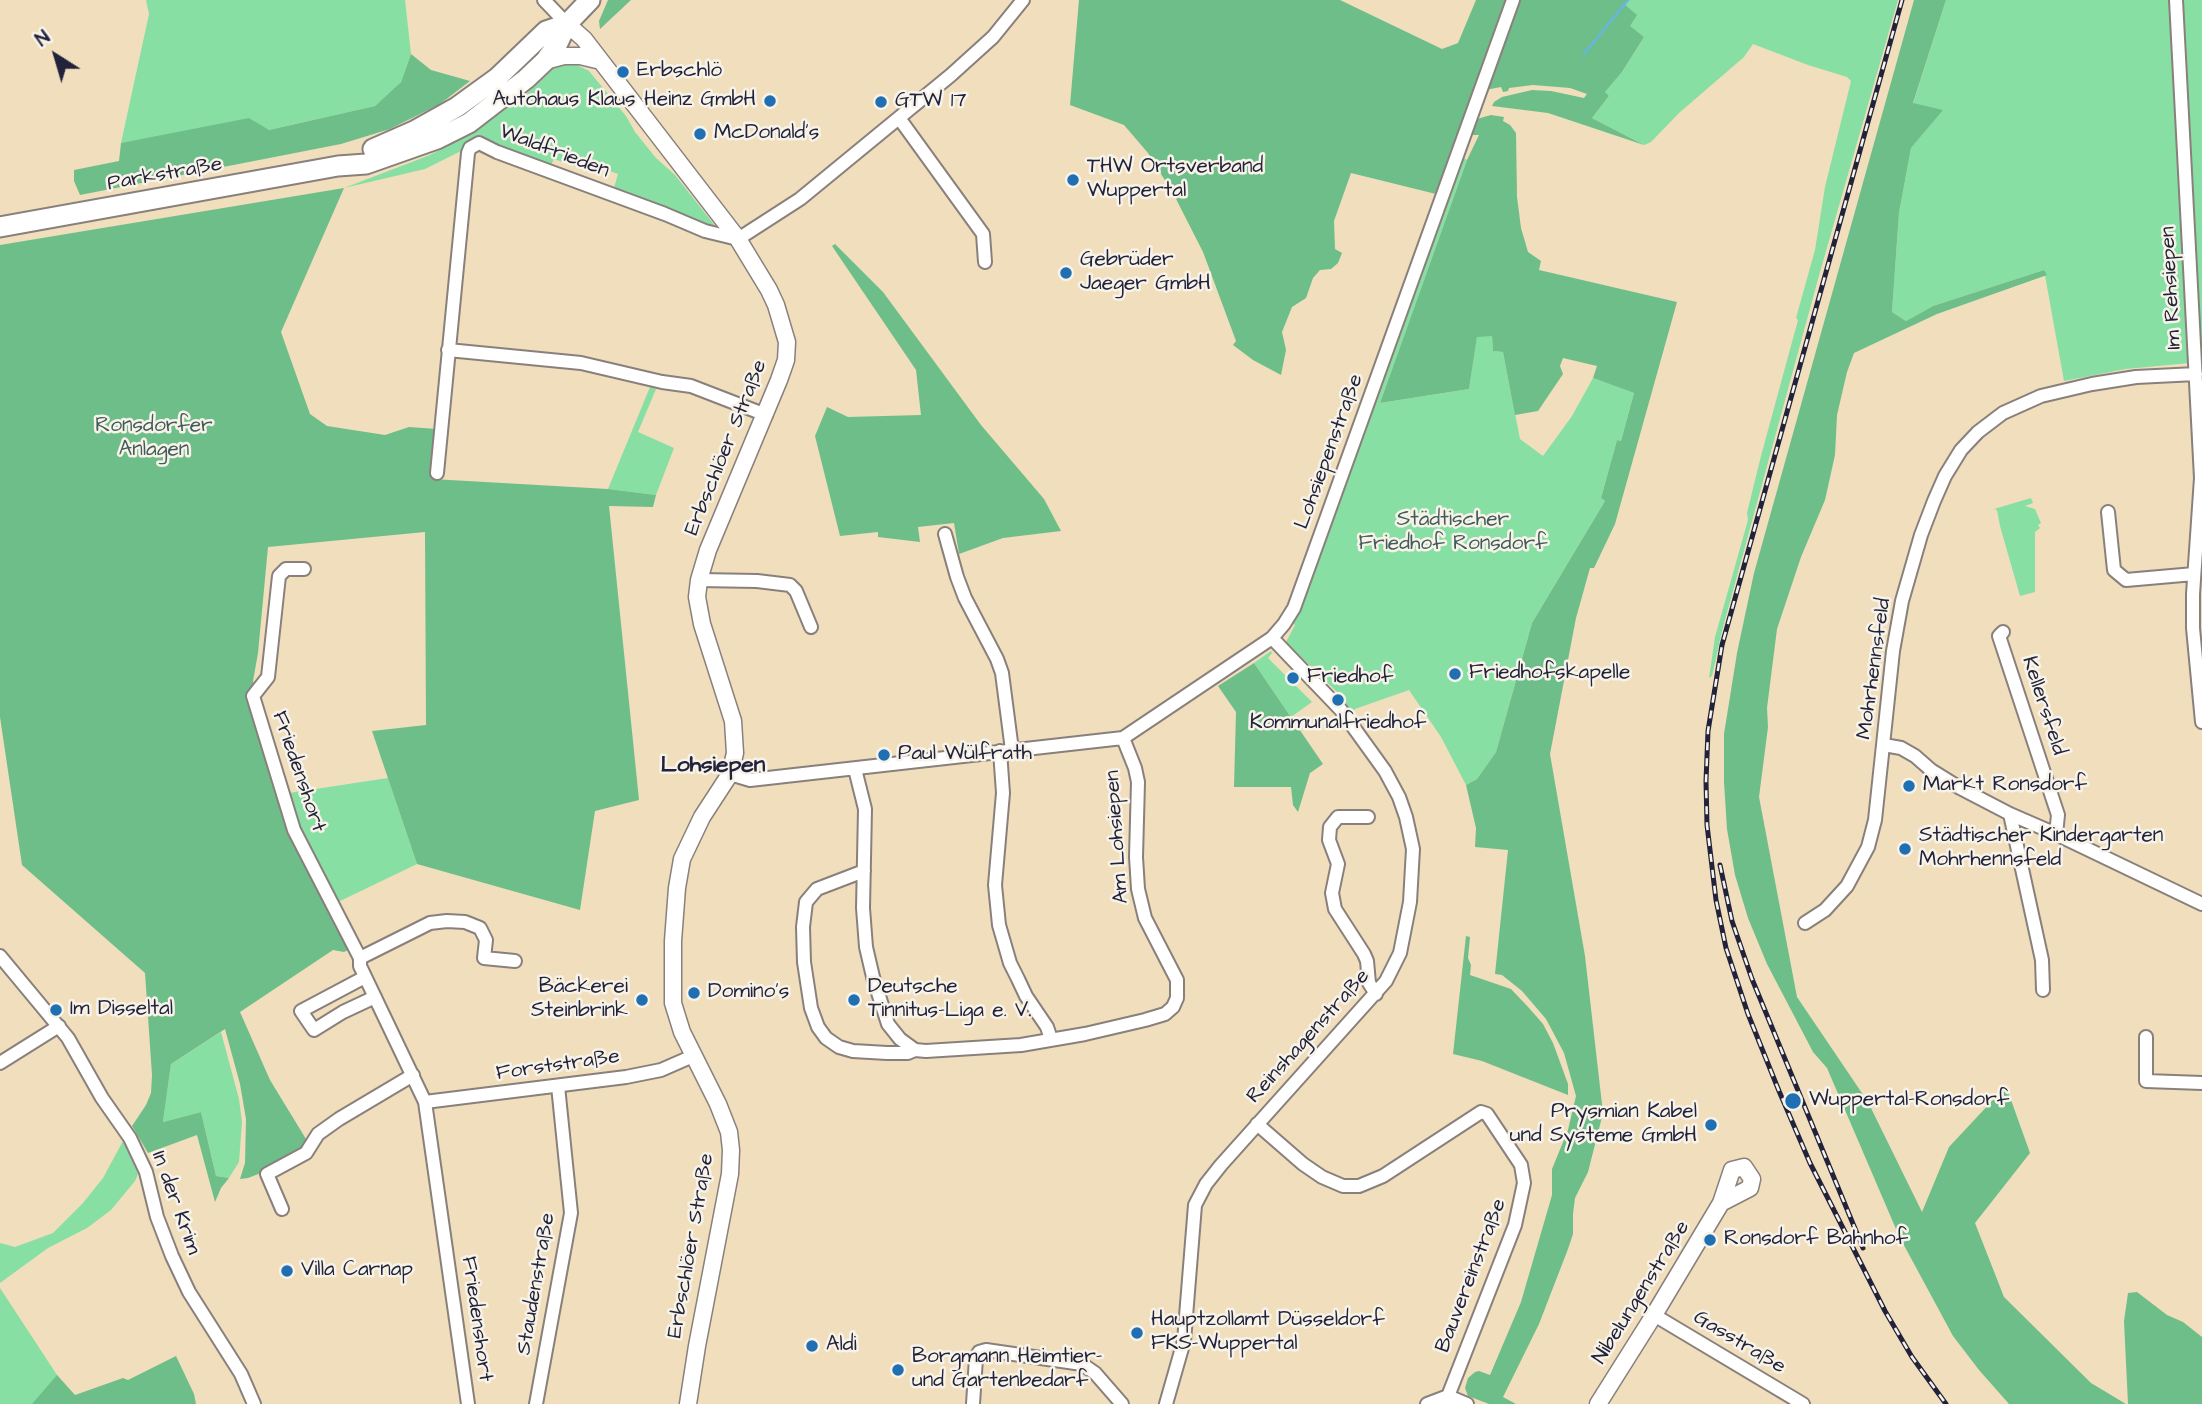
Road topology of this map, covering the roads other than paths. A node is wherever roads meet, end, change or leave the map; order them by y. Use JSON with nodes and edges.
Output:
{"nodes":[{"id":1,"x":544,"y":0,"type":"edge"},
{"id":2,"x":590,"y":0,"type":"edge"},
{"id":3,"x":1023,"y":0,"type":"edge"},
{"id":4,"x":1513,"y":0,"type":"edge"},
{"id":5,"x":2176,"y":0,"type":"edge"},
{"id":6,"x":567,"y":24,"type":"junction"},
{"id":7,"x":545,"y":61,"type":"junction"},
{"id":8,"x":601,"y":61,"type":"junction"},
{"id":9,"x":899,"y":118,"type":"junction"},
{"id":10,"x":338,"y":166,"type":"junction"},
{"id":11,"x":0,"y":227,"type":"edge"},
{"id":12,"x":738,"y":239,"type":"junction"},
{"id":13,"x":985,"y":262,"type":"dead end"},
{"id":14,"x":448,"y":350,"type":"junction"},
{"id":15,"x":2196,"y":374,"type":"junction"},
{"id":16,"x":766,"y":415,"type":"junction"},
{"id":17,"x":436,"y":473,"type":"dead end"},
{"id":18,"x":2108,"y":512,"type":"dead end"},
{"id":19,"x":945,"y":534,"type":"dead end"},
{"id":20,"x":304,"y":569,"type":"dead end"},
{"id":21,"x":2194,"y":573,"type":"junction"},
{"id":22,"x":699,"y":580,"type":"junction"},
{"id":23,"x":811,"y":626,"type":"dead end"},
{"id":24,"x":2003,"y":632,"type":"dead end"},
{"id":25,"x":1272,"y":638,"type":"junction"},
{"id":26,"x":2202,"y":723,"type":"edge"},
{"id":27,"x":1123,"y":738,"type":"junction"},
{"id":28,"x":1884,"y":745,"type":"junction"},
{"id":29,"x":1006,"y":751,"type":"junction"},
{"id":30,"x":855,"y":769,"type":"junction"},
{"id":31,"x":730,"y":774,"type":"junction"},
{"id":32,"x":2010,"y":814,"type":"junction"},
{"id":33,"x":1368,"y":817,"type":"dead end"},
{"id":34,"x":2056,"y":834,"type":"junction"},
{"id":35,"x":864,"y":871,"type":"junction"},
{"id":36,"x":2202,"y":904,"type":"edge"},
{"id":37,"x":1805,"y":923,"type":"dead end"},
{"id":38,"x":0,"y":956,"type":"edge"},
{"id":39,"x":360,"y":958,"type":"junction"},
{"id":40,"x":515,"y":961,"type":"dead end"},
{"id":41,"x":365,"y":977,"type":"junction"},
{"id":42,"x":2043,"y":990,"type":"dead end"},
{"id":43,"x":1376,"y":994,"type":"junction"},
{"id":44,"x":375,"y":997,"type":"junction"},
{"id":45,"x":59,"y":1026,"type":"junction"},
{"id":46,"x":2146,"y":1037,"type":"dead end"},
{"id":47,"x":1051,"y":1039,"type":"junction"},
{"id":48,"x":915,"y":1049,"type":"junction"},
{"id":49,"x":693,"y":1056,"type":"junction"},
{"id":50,"x":0,"y":1063,"type":"edge"},
{"id":51,"x":413,"y":1075,"type":"junction"},
{"id":52,"x":2202,"y":1083,"type":"edge"},
{"id":53,"x":558,"y":1086,"type":"junction"},
{"id":54,"x":425,"y":1102,"type":"junction"},
{"id":55,"x":1257,"y":1124,"type":"junction"},
{"id":56,"x":1721,"y":1203,"type":"dead end"},
{"id":57,"x":282,"y":1209,"type":"dead end"},
{"id":58,"x":1654,"y":1315,"type":"junction"},
{"id":59,"x":1446,"y":1400,"type":"edge"},
{"id":60,"x":254,"y":1404,"type":"edge"},
{"id":61,"x":468,"y":1404,"type":"edge"},
{"id":62,"x":536,"y":1404,"type":"edge"},
{"id":63,"x":688,"y":1404,"type":"edge"},
{"id":64,"x":973,"y":1404,"type":"edge"},
{"id":65,"x":1122,"y":1404,"type":"edge"},
{"id":66,"x":1166,"y":1404,"type":"edge"},
{"id":67,"x":1427,"y":1404,"type":"edge"},
{"id":68,"x":1467,"y":1404,"type":"edge"},
{"id":69,"x":1598,"y":1404,"type":"edge"},
{"id":70,"x":1804,"y":1404,"type":"edge"}],
"edges":[{"from":1,"to":6,"type":"street"},
{"from":2,"to":6,"type":"main road","name":"Parkstraße"},
{"from":3,"to":9,"type":"street"},
{"from":4,"to":25,"type":"street","name":"Lohsiepenstraße"},
{"from":5,"to":15,"type":"street","name":"Im Rehsiepen"},
{"from":6,"to":7,"type":"main road","name":"Parkstraße"},
{"from":6,"to":8,"type":"street","name":"Erbschlöer Straße"},
{"from":6,"to":10,"type":"main road","name":"Parkstraße"},
{"from":7,"to":8,"type":"street"},
{"from":7,"to":10,"type":"main road","name":"Parkstraße"},
{"from":8,"to":12,"type":"street","name":"Erbschlöer Straße"},
{"from":9,"to":12,"type":"street"},
{"from":9,"to":13,"type":"street"},
{"from":10,"to":11,"type":"main road","name":"Parkstraße"},
{"from":12,"to":14,"type":"street","name":"Waldfrieden"},
{"from":12,"to":16,"type":"street","name":"Erbschlöer Straße"},
{"from":14,"to":16,"type":"street"},
{"from":14,"to":17,"type":"street","name":"Waldfrieden"},
{"from":15,"to":21,"type":"street","name":"Im Rehsiepen"},
{"from":15,"to":28,"type":"street","name":"Mohrhennsfeld"},
{"from":16,"to":22,"type":"street","name":"Erbschlöer Straße"},
{"from":18,"to":21,"type":"street"},
{"from":19,"to":29,"type":"street"},
{"from":20,"to":39,"type":"street","name":"Friedenshort"},
{"from":21,"to":26,"type":"street","name":"Im Rehsiepen"},
{"from":22,"to":23,"type":"street"},
{"from":22,"to":31,"type":"street","name":"Erbschlöer Straße"},
{"from":24,"to":34,"type":"street","name":"Kellersfeld"},
{"from":25,"to":27,"type":"street","name":"Lohsiepenstraße"},
{"from":25,"to":43,"type":"street","name":"Reinshagenstraße"},
{"from":27,"to":29,"type":"street","name":"Lohsiepenstraße"},
{"from":27,"to":47,"type":"street","name":"Am Lohsiepen"},
{"from":28,"to":32,"type":"street"},
{"from":28,"to":37,"type":"street","name":"Mohrhennsfeld"},
{"from":29,"to":30,"type":"street","name":"Lohsiepenstraße"},
{"from":29,"to":47,"type":"street"},
{"from":30,"to":31,"type":"street","name":"Lohsiepenstraße"},
{"from":30,"to":35,"type":"street"},
{"from":31,"to":49,"type":"street","name":"Erbschlöer Straße"},
{"from":32,"to":34,"type":"street"},
{"from":32,"to":42,"type":"street"},
{"from":33,"to":43,"type":"street"},
{"from":34,"to":36,"type":"street"},
{"from":35,"to":48,"type":"street"},
{"from":35,"to":48,"type":"street","name":"Am Lohsiepen"},
{"from":38,"to":45,"type":"street","name":"In der Krim"},
{"from":39,"to":40,"type":"street"},
{"from":39,"to":41,"type":"street","name":"Friedenshort"},
{"from":41,"to":44,"type":"street","name":"Friedenshort"},
{"from":41,"to":44,"type":"street"},
{"from":43,"to":55,"type":"street","name":"Reinshagenstraße"},
{"from":44,"to":51,"type":"street","name":"Friedenshort"},
{"from":45,"to":50,"type":"street"},
{"from":45,"to":60,"type":"street","name":"In der Krim"},
{"from":46,"to":52,"type":"street"},
{"from":47,"to":48,"type":"street","name":"Am Lohsiepen"},
{"from":49,"to":53,"type":"street","name":"Forststraße"},
{"from":49,"to":63,"type":"street","name":"Erbschlöer Straße"},
{"from":51,"to":54,"type":"street","name":"Friedenshort"},
{"from":51,"to":57,"type":"street"},
{"from":53,"to":54,"type":"street","name":"Forststraße"},
{"from":53,"to":62,"type":"street","name":"Staudenstraße"},
{"from":54,"to":61,"type":"street","name":"Friedenshort"},
{"from":55,"to":59,"type":"street","name":"Bauvereinstraße"},
{"from":55,"to":66,"type":"street","name":"Reinshagenstraße"},
{"from":56,"to":58,"type":"street","name":"Nibelungenstraße"},
{"from":58,"to":69,"type":"street","name":"Nibelungenstraße"},
{"from":58,"to":70,"type":"street","name":"Gasstraße"},
{"from":59,"to":67,"type":"street"},
{"from":59,"to":68,"type":"street"},
{"from":64,"to":65,"type":"street"}]}
